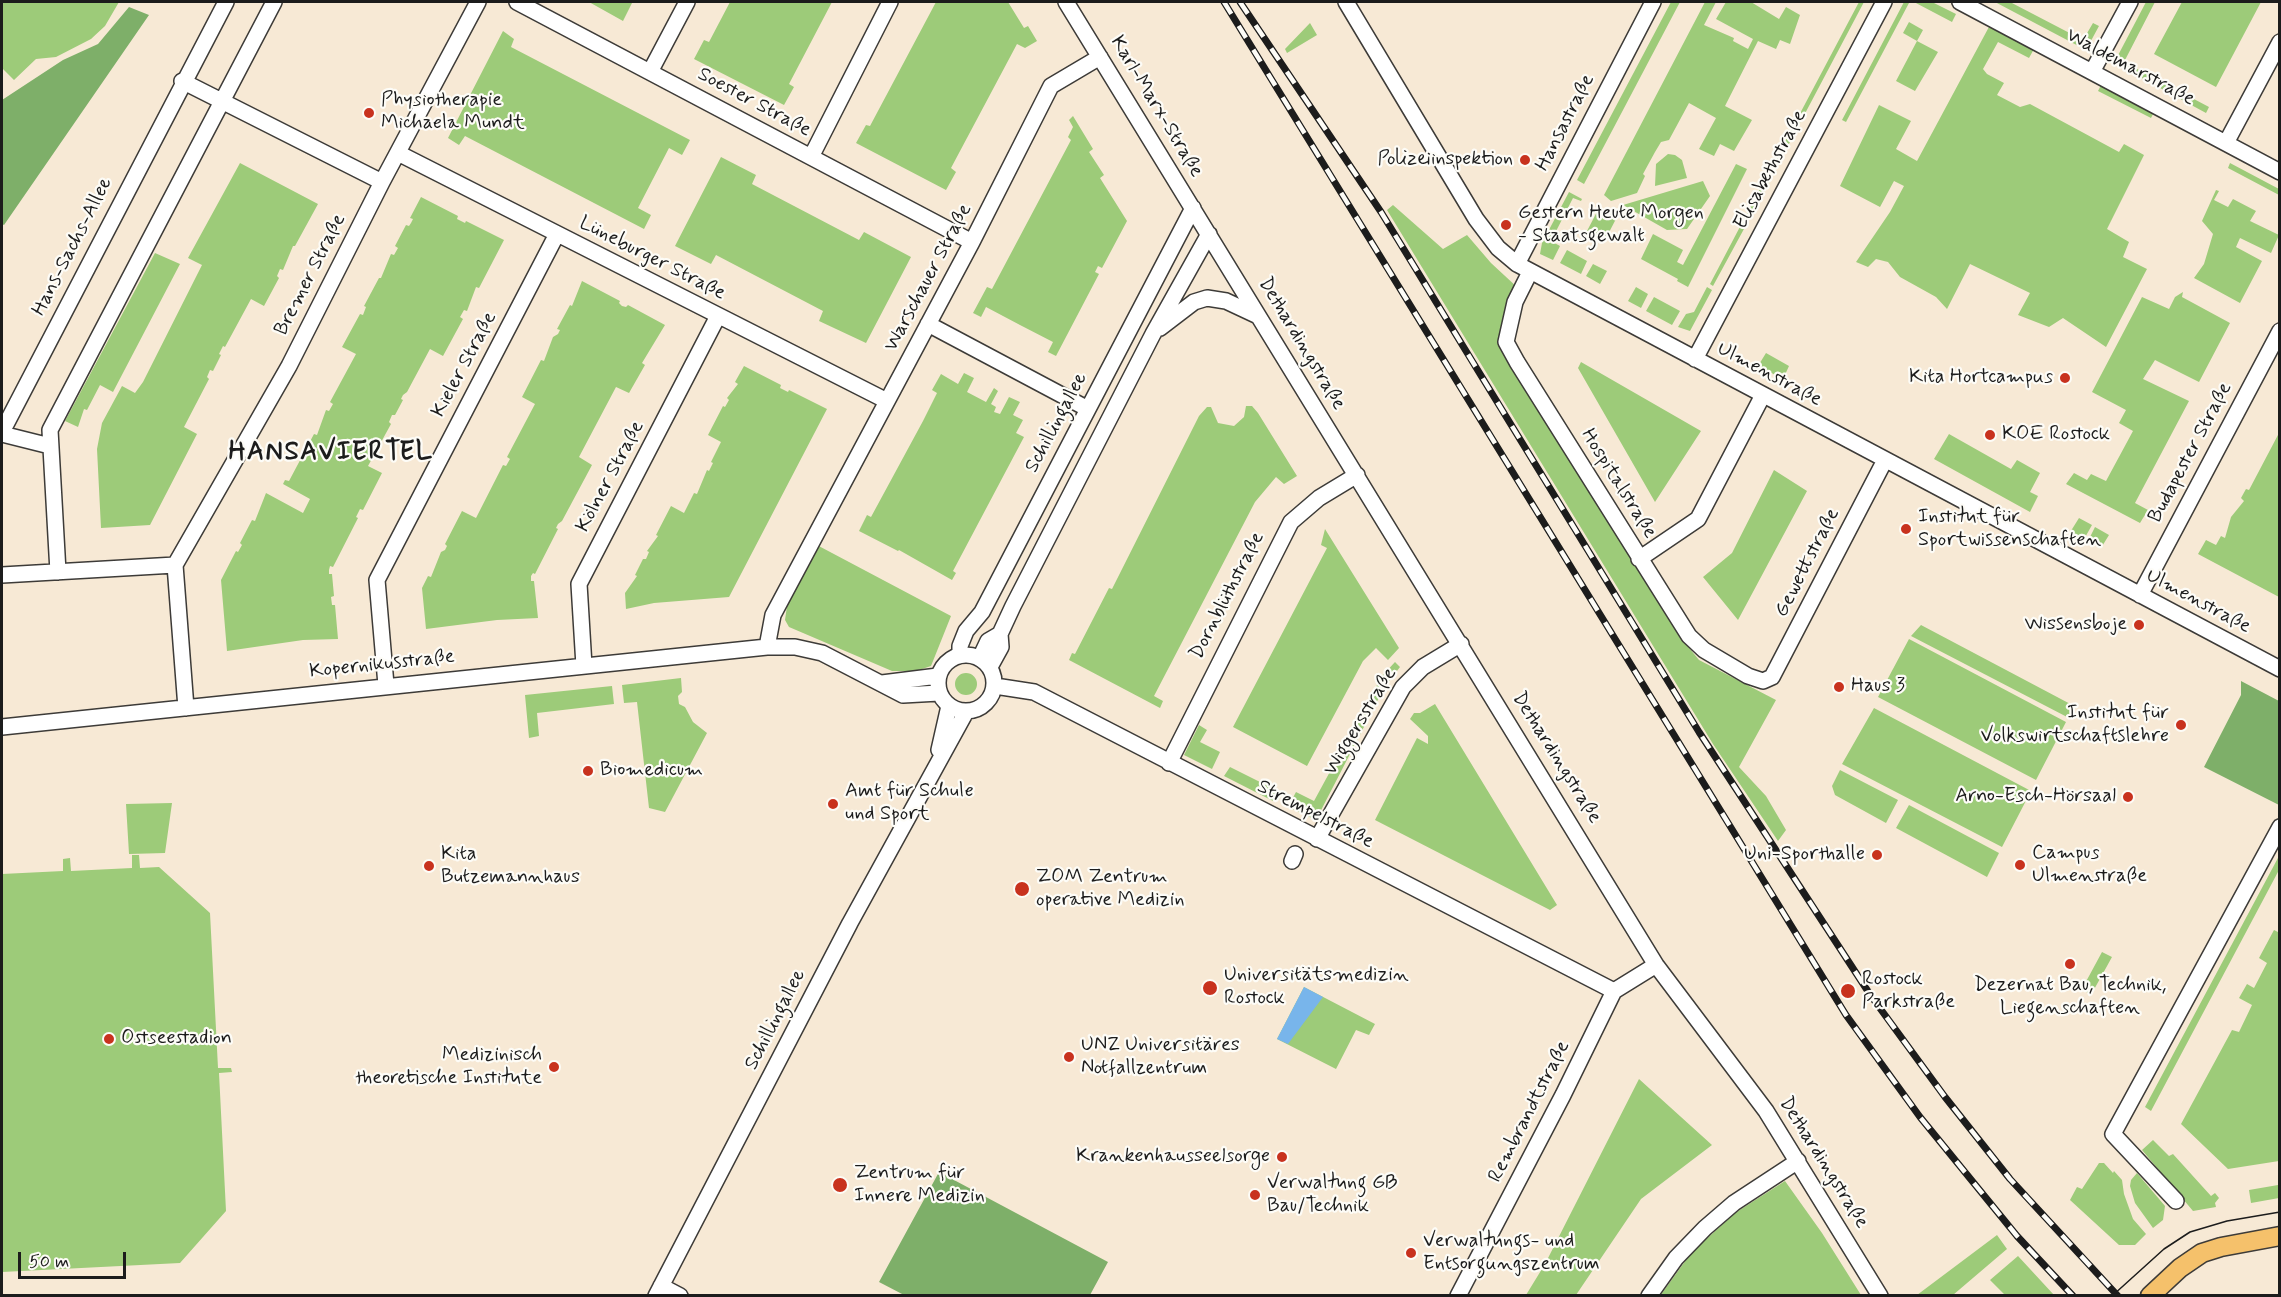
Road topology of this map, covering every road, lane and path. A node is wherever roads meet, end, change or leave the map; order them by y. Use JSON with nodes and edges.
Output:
{"nodes":[{"id":1,"x":226,"y":2,"type":"edge"},
{"id":2,"x":274,"y":2,"type":"edge"},
{"id":3,"x":478,"y":2,"type":"edge"},
{"id":4,"x":517,"y":2,"type":"edge"},
{"id":5,"x":687,"y":2,"type":"edge"},
{"id":6,"x":890,"y":2,"type":"edge"},
{"id":7,"x":1066,"y":2,"type":"edge"},
{"id":8,"x":1346,"y":2,"type":"edge"},
{"id":9,"x":1653,"y":2,"type":"edge"},
{"id":10,"x":1884,"y":2,"type":"edge"},
{"id":11,"x":1960,"y":2,"type":"edge"},
{"id":12,"x":2130,"y":2,"type":"edge"},
{"id":13,"x":2280,"y":42,"type":"edge"},
{"id":14,"x":1100,"y":57,"type":"junction"},
{"id":15,"x":650,"y":72,"type":"junction"},
{"id":16,"x":2092,"y":72,"type":"junction"},
{"id":17,"x":182,"y":81,"type":"junction"},
{"id":18,"x":220,"y":101,"type":"junction"},
{"id":19,"x":2226,"y":143,"type":"junction"},
{"id":20,"x":398,"y":153,"type":"junction"},
{"id":21,"x":812,"y":157,"type":"junction"},
{"id":22,"x":2280,"y":172,"type":"edge"},
{"id":23,"x":382,"y":182,"type":"junction"},
{"id":24,"x":1193,"y":208,"type":"junction"},
{"id":25,"x":557,"y":234,"type":"junction"},
{"id":26,"x":1209,"y":234,"type":"junction"},
{"id":27,"x":972,"y":243,"type":"junction"},
{"id":28,"x":1524,"y":268,"type":"junction"},
{"id":29,"x":718,"y":316,"type":"junction"},
{"id":30,"x":1261,"y":318,"type":"junction"},
{"id":31,"x":928,"y":324,"type":"junction"},
{"id":32,"x":2280,"y":331,"type":"edge"},
{"id":33,"x":1153,"y":334,"type":"junction"},
{"id":34,"x":1695,"y":359,"type":"junction"},
{"id":35,"x":1763,"y":395,"type":"junction"},
{"id":36,"x":887,"y":401,"type":"junction"},
{"id":37,"x":1088,"y":409,"type":"junction"},
{"id":38,"x":2,"y":433,"type":"edge"},
{"id":39,"x":50,"y":446,"type":"junction"},
{"id":40,"x":1885,"y":460,"type":"junction"},
{"id":41,"x":1357,"y":475,"type":"junction"},
{"id":42,"x":1639,"y":559,"type":"junction"},
{"id":43,"x":175,"y":565,"type":"junction"},
{"id":44,"x":57,"y":572,"type":"junction"},
{"id":45,"x":2,"y":575,"type":"edge"},
{"id":46,"x":2140,"y":595,"type":"junction"},
{"id":47,"x":1461,"y":644,"type":"junction"},
{"id":48,"x":767,"y":647,"type":"junction"},
{"id":49,"x":960,"y":655,"type":"junction"},
{"id":50,"x":985,"y":662,"type":"junction"},
{"id":51,"x":584,"y":666,"type":"junction"},
{"id":52,"x":2280,"y":669,"type":"edge"},
{"id":53,"x":938,"y":676,"type":"junction"},
{"id":54,"x":1763,"y":681,"type":"joint"},
{"id":55,"x":882,"y":683,"type":"junction"},
{"id":56,"x":386,"y":685,"type":"junction"},
{"id":57,"x":995,"y":686,"type":"junction"},
{"id":58,"x":939,"y":693,"type":"junction"},
{"id":59,"x":949,"y":706,"type":"junction"},
{"id":60,"x":186,"y":708,"type":"junction"},
{"id":61,"x":966,"y":712,"type":"junction"},
{"id":62,"x":2,"y":727,"type":"edge"},
{"id":63,"x":1169,"y":763,"type":"junction"},
{"id":64,"x":935,"y":764,"type":"junction"},
{"id":65,"x":2280,"y":827,"type":"edge"},
{"id":66,"x":1317,"y":839,"type":"junction"},
{"id":67,"x":1656,"y":965,"type":"junction"},
{"id":68,"x":1614,"y":991,"type":"junction"},
{"id":69,"x":1798,"y":1161,"type":"junction"},
{"id":70,"x":2176,"y":1201,"type":"dead end"},
{"id":71,"x":2280,"y":1236,"type":"edge"},
{"id":72,"x":659,"y":1291,"type":"edge"},
{"id":73,"x":678,"y":1295,"type":"edge"},
{"id":74,"x":1458,"y":1296,"type":"edge"},
{"id":75,"x":1649,"y":1296,"type":"edge"},
{"id":76,"x":1880,"y":1296,"type":"edge"},
{"id":77,"x":2150,"y":1296,"type":"edge"}],
"edges":[{"from":1,"to":17,"type":"street","name":"Hans-Sachs-Allee"},
{"from":2,"to":18,"type":"street"},
{"from":3,"to":20,"type":"street","name":"Bremer Straße"},
{"from":4,"to":15,"type":"street","name":"Soester Straße"},
{"from":5,"to":15,"type":"street"},
{"from":6,"to":21,"type":"street"},
{"from":7,"to":14,"type":"street","name":"Karl-Marx-Straße"},
{"from":8,"to":28,"type":"street","name":"Ulmenstraße"},
{"from":9,"to":28,"type":"street","name":"Hansastraße"},
{"from":10,"to":34,"type":"street","name":"Elisabethstraße"},
{"from":11,"to":16,"type":"street","name":"Waldemarstraße"},
{"from":12,"to":16,"type":"street"},
{"from":13,"to":19,"type":"street"},
{"from":14,"to":24,"type":"street","name":"Karl-Marx-Straße"},
{"from":14,"to":27,"type":"street","name":"Warschauer Straße"},
{"from":15,"to":21,"type":"street","name":"Soester Straße"},
{"from":16,"to":19,"type":"street","name":"Waldemarstraße"},
{"from":17,"to":18,"type":"street"},
{"from":17,"to":38,"type":"street","name":"Hans-Sachs-Allee"},
{"from":18,"to":23,"type":"street"},
{"from":18,"to":39,"type":"street"},
{"from":19,"to":22,"type":"street","name":"Waldemarstraße"},
{"from":20,"to":23,"type":"street","name":"Bremer Straße"},
{"from":20,"to":25,"type":"street","name":"Lüneburger Straße"},
{"from":21,"to":27,"type":"street","name":"Soester Straße"},
{"from":23,"to":43,"type":"street","name":"Bremer Straße"},
{"from":24,"to":26,"type":"street","name":"Karl-Marx-Straße"},
{"from":24,"to":37,"type":"street","name":"Schillingallee"},
{"from":25,"to":29,"type":"street","name":"Lüneburger Straße"},
{"from":25,"to":56,"type":"street","name":"Kieler Straße"},
{"from":26,"to":30,"type":"street","name":"Dethardingstraße"},
{"from":26,"to":33,"type":"street"},
{"from":27,"to":31,"type":"street","name":"Warschauer Straße"},
{"from":28,"to":34,"type":"street","name":"Ulmenstraße"},
{"from":28,"to":42,"type":"street","name":"Hospitalstraße"},
{"from":29,"to":36,"type":"street","name":"Lüneburger Straße"},
{"from":29,"to":51,"type":"street","name":"Kölner Straße"},
{"from":30,"to":33,"type":"street"},
{"from":30,"to":41,"type":"street","name":"Dethardingstraße"},
{"from":31,"to":36,"type":"street","name":"Warschauer Straße"},
{"from":31,"to":37,"type":"street"},
{"from":32,"to":46,"type":"street","name":"Budapester Straße"},
{"from":33,"to":50,"type":"street"},
{"from":34,"to":35,"type":"street","name":"Ulmenstraße"},
{"from":35,"to":40,"type":"street","name":"Ulmenstraße"},
{"from":35,"to":42,"type":"street"},
{"from":36,"to":48,"type":"street","name":"Warschauer Straße"},
{"from":37,"to":49,"type":"street","name":"Schillingallee"},
{"from":38,"to":39,"type":"street","name":"Hans-Sachs-Allee"},
{"from":39,"to":44,"type":"street"},
{"from":40,"to":46,"type":"street","name":"Ulmenstraße"},
{"from":40,"to":54,"type":"street","name":"Gewettstraße"},
{"from":41,"to":47,"type":"street","name":"Dethardingstraße"},
{"from":41,"to":63,"type":"street","name":"Dornblüthstraße"},
{"from":42,"to":54,"type":"street","name":"Hospitalstraße"},
{"from":43,"to":44,"type":"street"},
{"from":43,"to":60,"type":"street"},
{"from":44,"to":45,"type":"street"},
{"from":46,"to":52,"type":"street","name":"Ulmenstraße"},
{"from":47,"to":66,"type":"street","name":"Wiggersstraße"},
{"from":47,"to":67,"type":"street","name":"Dethardingstraße"},
{"from":48,"to":51,"type":"street","name":"Kopernikusstraße"},
{"from":48,"to":55,"type":"street","name":"Kopernikusstraße"},
{"from":49,"to":50,"type":"street"},
{"from":49,"to":53,"type":"street","name":"Schillingallee"},
{"from":50,"to":57,"type":"street"},
{"from":51,"to":56,"type":"street","name":"Kopernikusstraße"},
{"from":53,"to":55,"type":"street"},
{"from":53,"to":58,"type":"street"},
{"from":55,"to":58,"type":"street","name":"Kopernikusstraße"},
{"from":56,"to":60,"type":"street","name":"Kopernikusstraße"},
{"from":57,"to":61,"type":"street","name":"Schillingallee"},
{"from":57,"to":63,"type":"street","name":"Strempelstraße"},
{"from":58,"to":59,"type":"street"},
{"from":59,"to":61,"type":"street"},
{"from":59,"to":64,"type":"street","name":"Schillingallee"},
{"from":60,"to":62,"type":"street","name":"Kopernikusstraße"},
{"from":61,"to":64,"type":"street","name":"Schillingallee"},
{"from":63,"to":66,"type":"street","name":"Strempelstraße"},
{"from":64,"to":72,"type":"street","name":"Schillingallee"},
{"from":65,"to":70,"type":"street"},
{"from":66,"to":68,"type":"street","name":"Strempelstraße"},
{"from":67,"to":68,"type":"street"},
{"from":67,"to":69,"type":"street","name":"Dethardingstraße"},
{"from":68,"to":74,"type":"street","name":"Rembrandtstraße"},
{"from":69,"to":75,"type":"street"},
{"from":69,"to":76,"type":"street","name":"Dethardingstraße"},
{"from":71,"to":77,"type":"main road"},
{"from":72,"to":73,"type":"street"}]}
